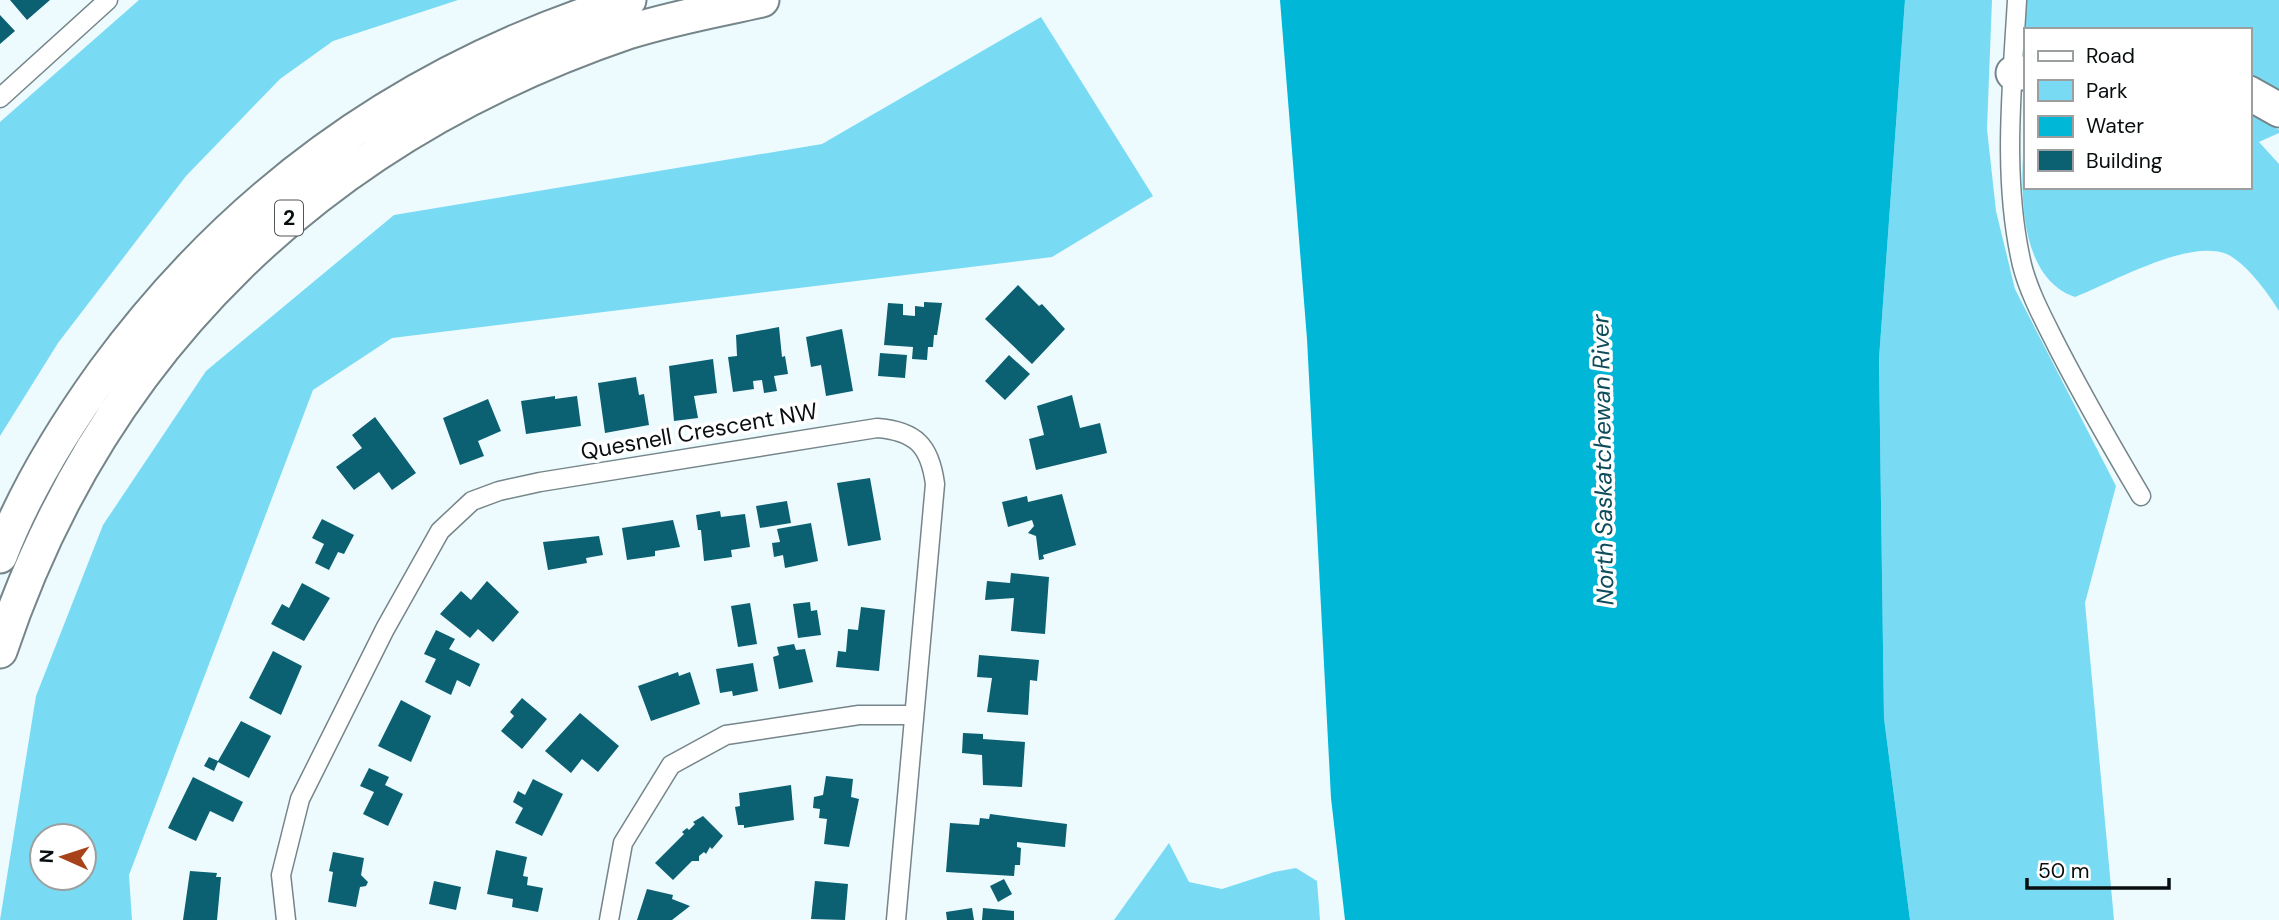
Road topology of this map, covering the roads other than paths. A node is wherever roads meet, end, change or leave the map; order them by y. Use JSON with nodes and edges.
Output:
{"nodes":[{"id":1,"x":108,"y":0,"type":"edge"},
{"id":2,"x":629,"y":0,"type":"edge"},
{"id":3,"x":762,"y":0,"type":"edge"},
{"id":4,"x":2017,"y":0,"type":"edge"},
{"id":5,"x":2019,"y":73,"type":"edge"},
{"id":6,"x":2251,"y":94,"type":"edge"},
{"id":7,"x":0,"y":98,"type":"edge"},
{"id":8,"x":2279,"y":110,"type":"edge"},
{"id":9,"x":2141,"y":496,"type":"dead end"},
{"id":10,"x":0,"y":556,"type":"edge"},
{"id":11,"x":0,"y":650,"type":"edge"},
{"id":12,"x":914,"y":715,"type":"junction"},
{"id":13,"x":286,"y":920,"type":"edge"},
{"id":14,"x":609,"y":920,"type":"edge"},
{"id":15,"x":896,"y":920,"type":"edge"}],
"edges":[{"from":1,"to":7,"type":"street"},
{"from":2,"to":10,"type":"highway","number":"2"},
{"from":3,"to":11,"type":"highway","number":"2"},
{"from":4,"to":5,"type":"street"},
{"from":5,"to":9,"type":"street"},
{"from":6,"to":8,"type":"highway"},
{"from":12,"to":13,"type":"street","name":"Quesnell Crescent NW"},
{"from":12,"to":14,"type":"street"},
{"from":12,"to":15,"type":"street","name":"Quesnell Crescent NW"}]}
